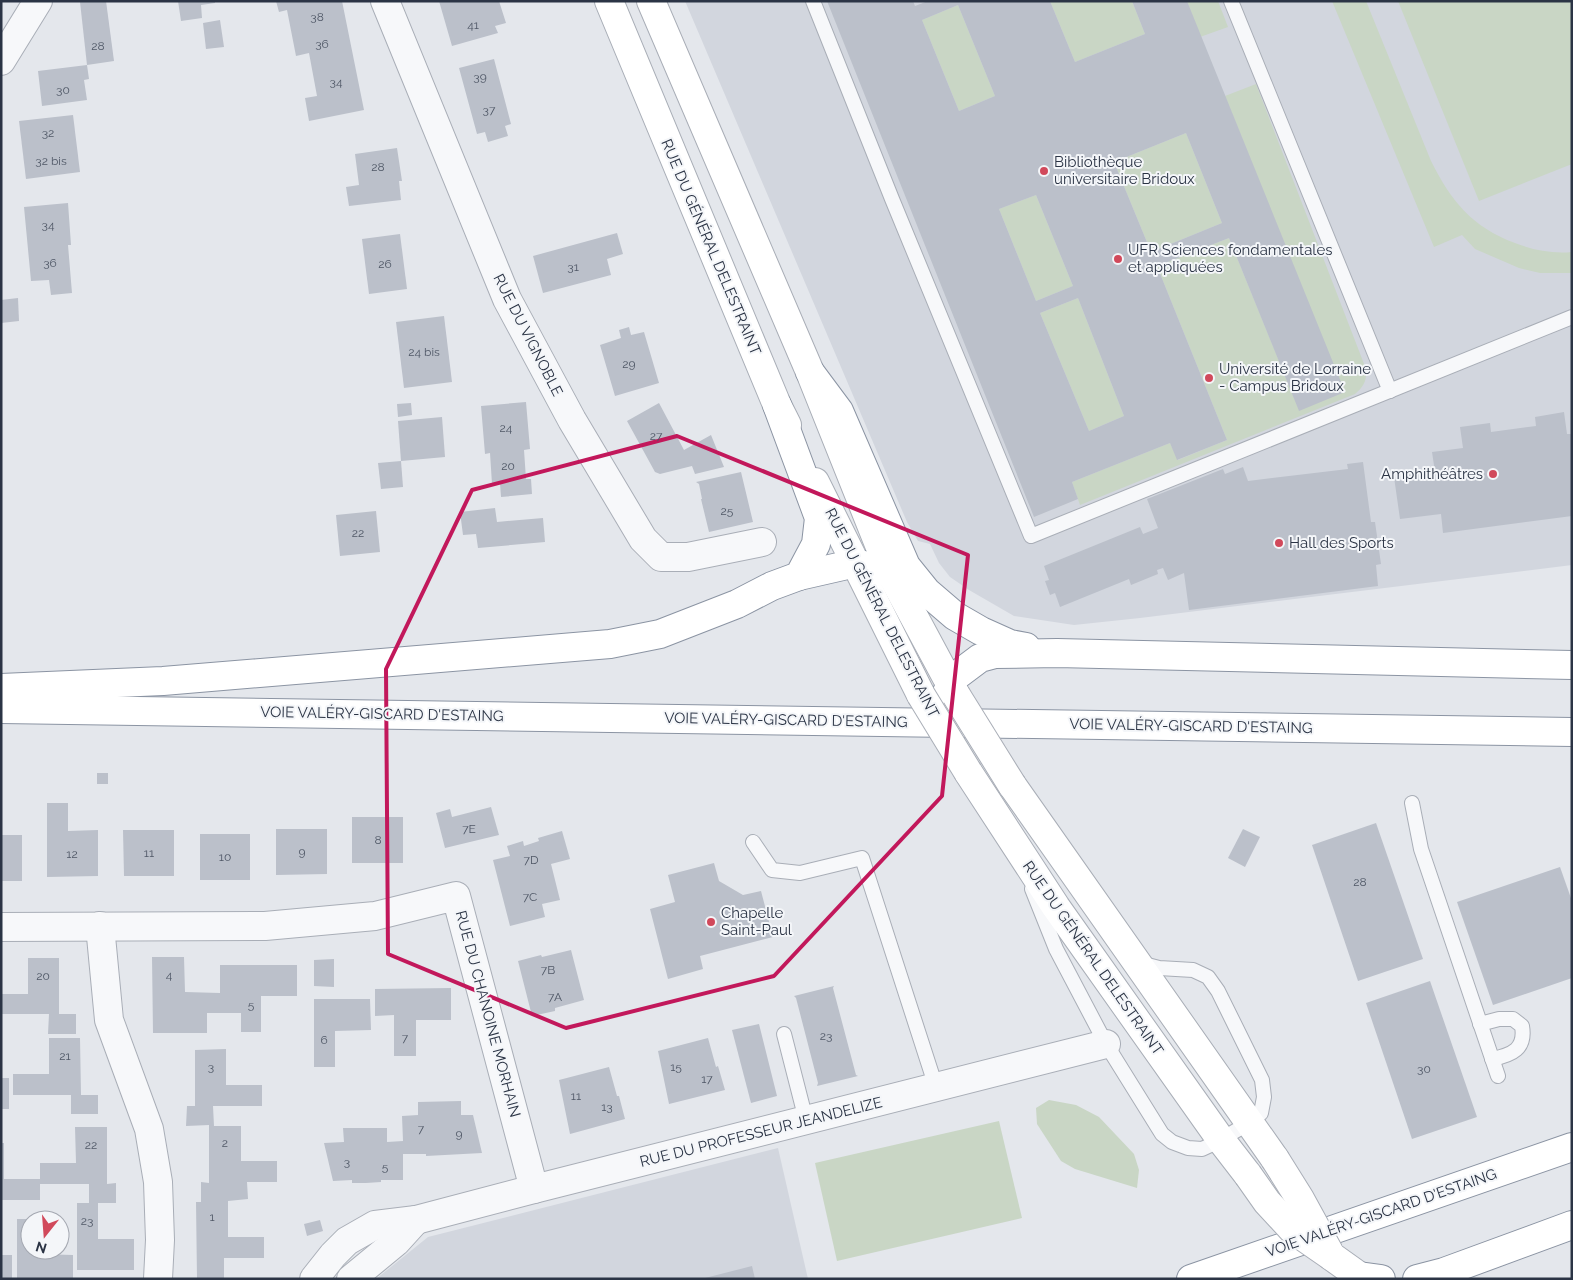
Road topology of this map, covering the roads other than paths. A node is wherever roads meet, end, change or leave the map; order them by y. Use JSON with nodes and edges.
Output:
{"nodes":[{"id":1,"x":38,"y":1,"type":"edge"},
{"id":2,"x":385,"y":1,"type":"edge"},
{"id":3,"x":609,"y":1,"type":"edge"},
{"id":4,"x":651,"y":1,"type":"edge"},
{"id":5,"x":813,"y":1,"type":"edge"},
{"id":6,"x":1231,"y":1,"type":"edge"},
{"id":7,"x":1,"y":61,"type":"edge"},
{"id":8,"x":1572,"y":317,"type":"edge"},
{"id":9,"x":810,"y":372,"type":"junction"},
{"id":10,"x":1390,"y":391,"type":"junction"},
{"id":11,"x":777,"y":405,"type":"junction"},
{"id":12,"x":762,"y":542,"type":"dead end"},
{"id":13,"x":856,"y":563,"type":"junction"},
{"id":14,"x":890,"y":572,"type":"junction"},
{"id":15,"x":799,"y":576,"type":"junction"},
{"id":16,"x":1057,"y":653,"type":"junction"},
{"id":17,"x":1572,"y":666,"type":"edge"},
{"id":18,"x":1,"y":688,"type":"edge"},
{"id":19,"x":954,"y":689,"type":"junction"},
{"id":20,"x":928,"y":706,"type":"junction"},
{"id":21,"x":1,"y":709,"type":"edge"},
{"id":22,"x":1572,"y":732,"type":"edge"},
{"id":23,"x":1412,"y":803,"type":"dead end"},
{"id":24,"x":753,"y":842,"type":"dead end"},
{"id":25,"x":1014,"y":844,"type":"junction"},
{"id":26,"x":100,"y":926,"type":"junction"},
{"id":27,"x":1,"y":927,"type":"edge"},
{"id":28,"x":1136,"y":962,"type":"junction"},
{"id":29,"x":1480,"y":1024,"type":"junction"},
{"id":30,"x":784,"y":1034,"type":"dead end"},
{"id":31,"x":1106,"y":1044,"type":"junction"},
{"id":32,"x":1492,"y":1059,"type":"junction"},
{"id":33,"x":1498,"y":1076,"type":"dead end"},
{"id":34,"x":936,"y":1087,"type":"junction"},
{"id":35,"x":806,"y":1120,"type":"junction"},
{"id":36,"x":1249,"y":1123,"type":"junction"},
{"id":37,"x":1221,"y":1140,"type":"junction"},
{"id":38,"x":1572,"y":1147,"type":"edge"},
{"id":39,"x":534,"y":1188,"type":"junction"},
{"id":40,"x":416,"y":1220,"type":"junction"},
{"id":41,"x":1572,"y":1226,"type":"edge"},
{"id":42,"x":1331,"y":1256,"type":"junction"},
{"id":43,"x":1366,"y":1278,"type":"edge"},
{"id":44,"x":158,"y":1279,"type":"edge"},
{"id":45,"x":314,"y":1279,"type":"edge"},
{"id":46,"x":350,"y":1279,"type":"edge"},
{"id":47,"x":1191,"y":1279,"type":"edge"},
{"id":48,"x":1417,"y":1279,"type":"edge"}],
"edges":[{"from":1,"to":7,"type":"street"},
{"from":2,"to":12,"type":"street","name":"RUE DU VIGNOBLE"},
{"from":3,"to":11,"type":"main road","name":"RUE DU GÉNÉRAL DELESTRAINT"},
{"from":4,"to":9,"type":"main road","name":"RUE DU GÉNÉRAL DELESTRAINT"},
{"from":5,"to":10,"type":"lane"},
{"from":6,"to":10,"type":"lane"},
{"from":8,"to":10,"type":"lane"},
{"from":9,"to":14,"type":"main road","name":"RUE DU GÉNÉRAL DELESTRAINT"},
{"from":9,"to":16,"type":"main road"},
{"from":11,"to":13,"type":"main road","name":"RUE DU GÉNÉRAL DELESTRAINT"},
{"from":11,"to":15,"type":"main road"},
{"from":13,"to":14,"type":"main road"},
{"from":13,"to":15,"type":"main road"},
{"from":13,"to":20,"type":"main road","name":"RUE DU GÉNÉRAL DELESTRAINT"},
{"from":14,"to":19,"type":"main road","name":"RUE DU GÉNÉRAL DELESTRAINT"},
{"from":15,"to":18,"type":"main road"},
{"from":16,"to":17,"type":"main road"},
{"from":16,"to":19,"type":"main road"},
{"from":19,"to":20,"type":"main road"},
{"from":19,"to":28,"type":"main road","name":"RUE DU GÉNÉRAL DELESTRAINT","bridge":true},
{"from":20,"to":25,"type":"main road","name":"RUE DU GÉNÉRAL DELESTRAINT","bridge":true},
{"from":21,"to":22,"type":"main road","name":"VOIE VALÉRY-GISCARD D'ESTAING"},
{"from":23,"to":29,"type":"lane"},
{"from":24,"to":34,"type":"lane"},
{"from":25,"to":31,"type":"lane"},
{"from":25,"to":37,"type":"main road","name":"RUE DU GÉNÉRAL DELESTRAINT"},
{"from":26,"to":27,"type":"street","name":"RUE DU CHANOINE MORHAIN"},
{"from":26,"to":39,"type":"street","name":"RUE DU CHANOINE MORHAIN"},
{"from":26,"to":44,"type":"street"},
{"from":28,"to":36,"type":"main road","name":"RUE DU GÉNÉRAL DELESTRAINT"},
{"from":28,"to":36,"type":"lane"},
{"from":29,"to":32,"type":"lane"},
{"from":29,"to":32,"type":"lane"},
{"from":30,"to":35,"type":"lane"},
{"from":31,"to":34,"type":"street","name":"RUE DU PROFESSEUR JEANDELIZE"},
{"from":31,"to":37,"type":"lane"},
{"from":32,"to":33,"type":"lane"},
{"from":34,"to":35,"type":"street","name":"RUE DU PROFESSEUR JEANDELIZE"},
{"from":35,"to":39,"type":"street","name":"RUE DU PROFESSEUR JEANDELIZE"},
{"from":36,"to":37,"type":"lane"},
{"from":36,"to":42,"type":"main road","name":"RUE DU GÉNÉRAL DELESTRAINT","bridge":true},
{"from":37,"to":42,"type":"main road","name":"RUE DU GÉNÉRAL DELESTRAINT","bridge":true},
{"from":38,"to":47,"type":"main road","name":"VOIE VALÉRY-GISCARD D'ESTAING"},
{"from":39,"to":40,"type":"street","name":"RUE DU PROFESSEUR JEANDELIZE"},
{"from":40,"to":45,"type":"street","name":"RUE DU PROFESSEUR JEANDELIZE"},
{"from":40,"to":46,"type":"street"},
{"from":41,"to":48,"type":"main road"},
{"from":42,"to":43,"type":"main road","name":"RUE DU GÉNÉRAL DELESTRAINT"}]}
